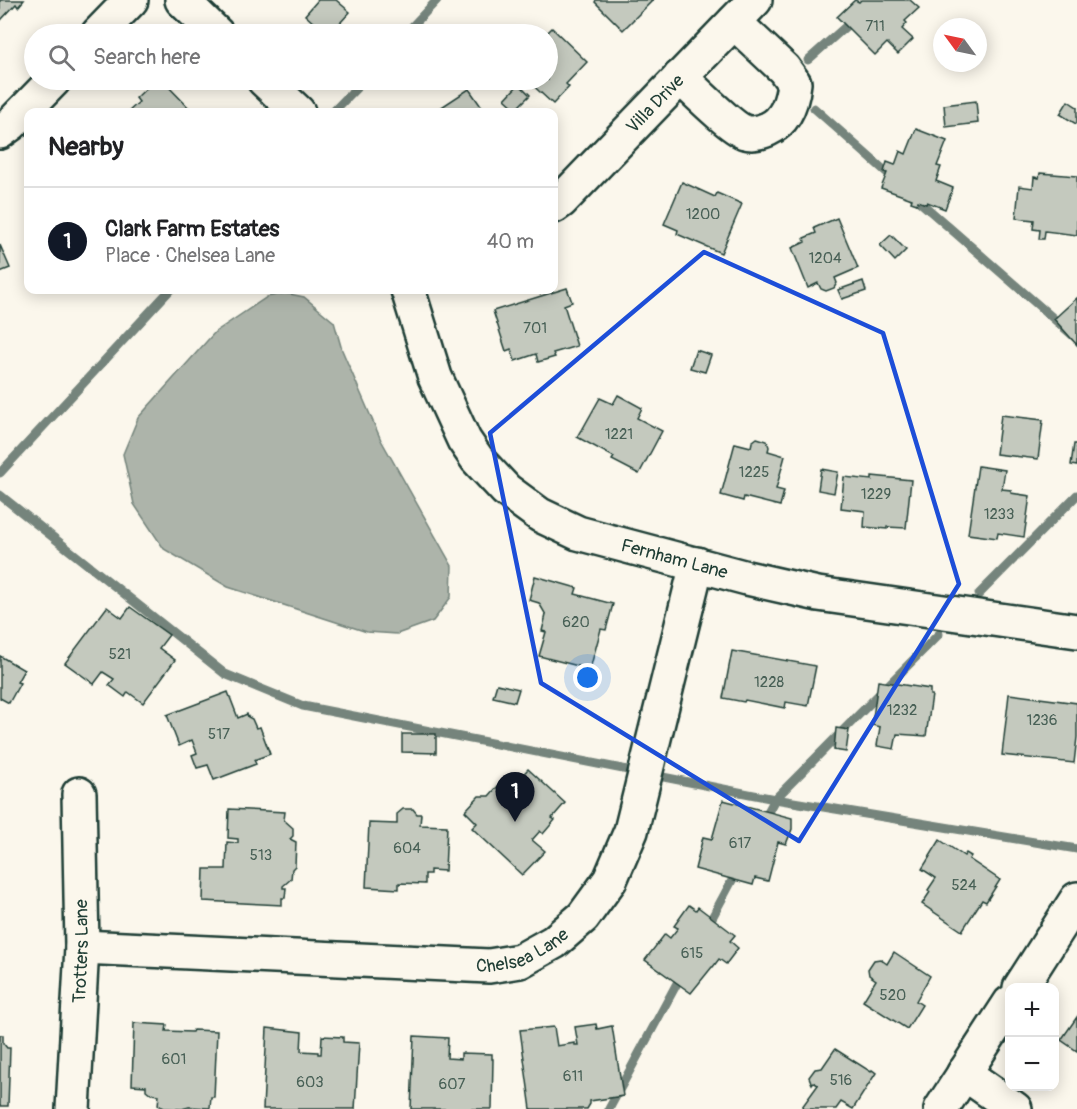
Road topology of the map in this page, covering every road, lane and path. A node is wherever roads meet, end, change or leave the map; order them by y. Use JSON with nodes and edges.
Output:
{"nodes":[{"id":1,"x":131,"y":0,"type":"edge"},
{"id":2,"x":182,"y":0,"type":"edge"},
{"id":3,"x":744,"y":11,"type":"edge"},
{"id":4,"x":108,"y":24,"type":"edge"},
{"id":5,"x":207,"y":24,"type":"edge"},
{"id":6,"x":680,"y":77,"type":"junction"},
{"id":7,"x":44,"y":90,"type":"edge"},
{"id":8,"x":275,"y":90,"type":"edge"},
{"id":9,"x":27,"y":108,"type":"edge"},
{"id":10,"x":294,"y":108,"type":"edge"},
{"id":11,"x":24,"y":111,"type":"edge"},
{"id":12,"x":0,"y":132,"type":"edge"},
{"id":13,"x":558,"y":203,"type":"edge"},
{"id":14,"x":409,"y":294,"type":"edge"},
{"id":15,"x":697,"y":564,"type":"junction"},
{"id":16,"x":1077,"y":631,"type":"edge"},
{"id":17,"x":80,"y":794,"type":"dead end"},
{"id":18,"x":1077,"y":899,"type":"edge"},
{"id":19,"x":81,"y":947,"type":"junction"},
{"id":20,"x":1023,"y":983,"type":"edge"},
{"id":21,"x":1005,"y":1011,"type":"edge"},
{"id":22,"x":964,"y":1073,"type":"junction"},
{"id":23,"x":73,"y":1109,"type":"edge"},
{"id":24,"x":941,"y":1109,"type":"edge"},
{"id":25,"x":1015,"y":1109,"type":"edge"}],
"edges":[{"from":1,"to":4,"type":"street"},
{"from":2,"to":5,"type":"street"},
{"from":3,"to":6,"type":"street","name":"Villa Drive"},
{"from":3,"to":6,"type":"street"},
{"from":6,"to":13,"type":"street","name":"Villa Drive"},
{"from":7,"to":9,"type":"street"},
{"from":8,"to":10,"type":"street"},
{"from":11,"to":12,"type":"street"},
{"from":14,"to":15,"type":"street","name":"Fernham Lane"},
{"from":15,"to":16,"type":"street","name":"Fernham Lane"},
{"from":15,"to":19,"type":"street","name":"Chelsea Lane"},
{"from":17,"to":19,"type":"street","name":"Trotters Lane"},
{"from":18,"to":20,"type":"street"},
{"from":19,"to":23,"type":"street","name":"Trotters Lane"},
{"from":21,"to":22,"type":"street"},
{"from":22,"to":24,"type":"street"},
{"from":22,"to":25,"type":"street"}]}
